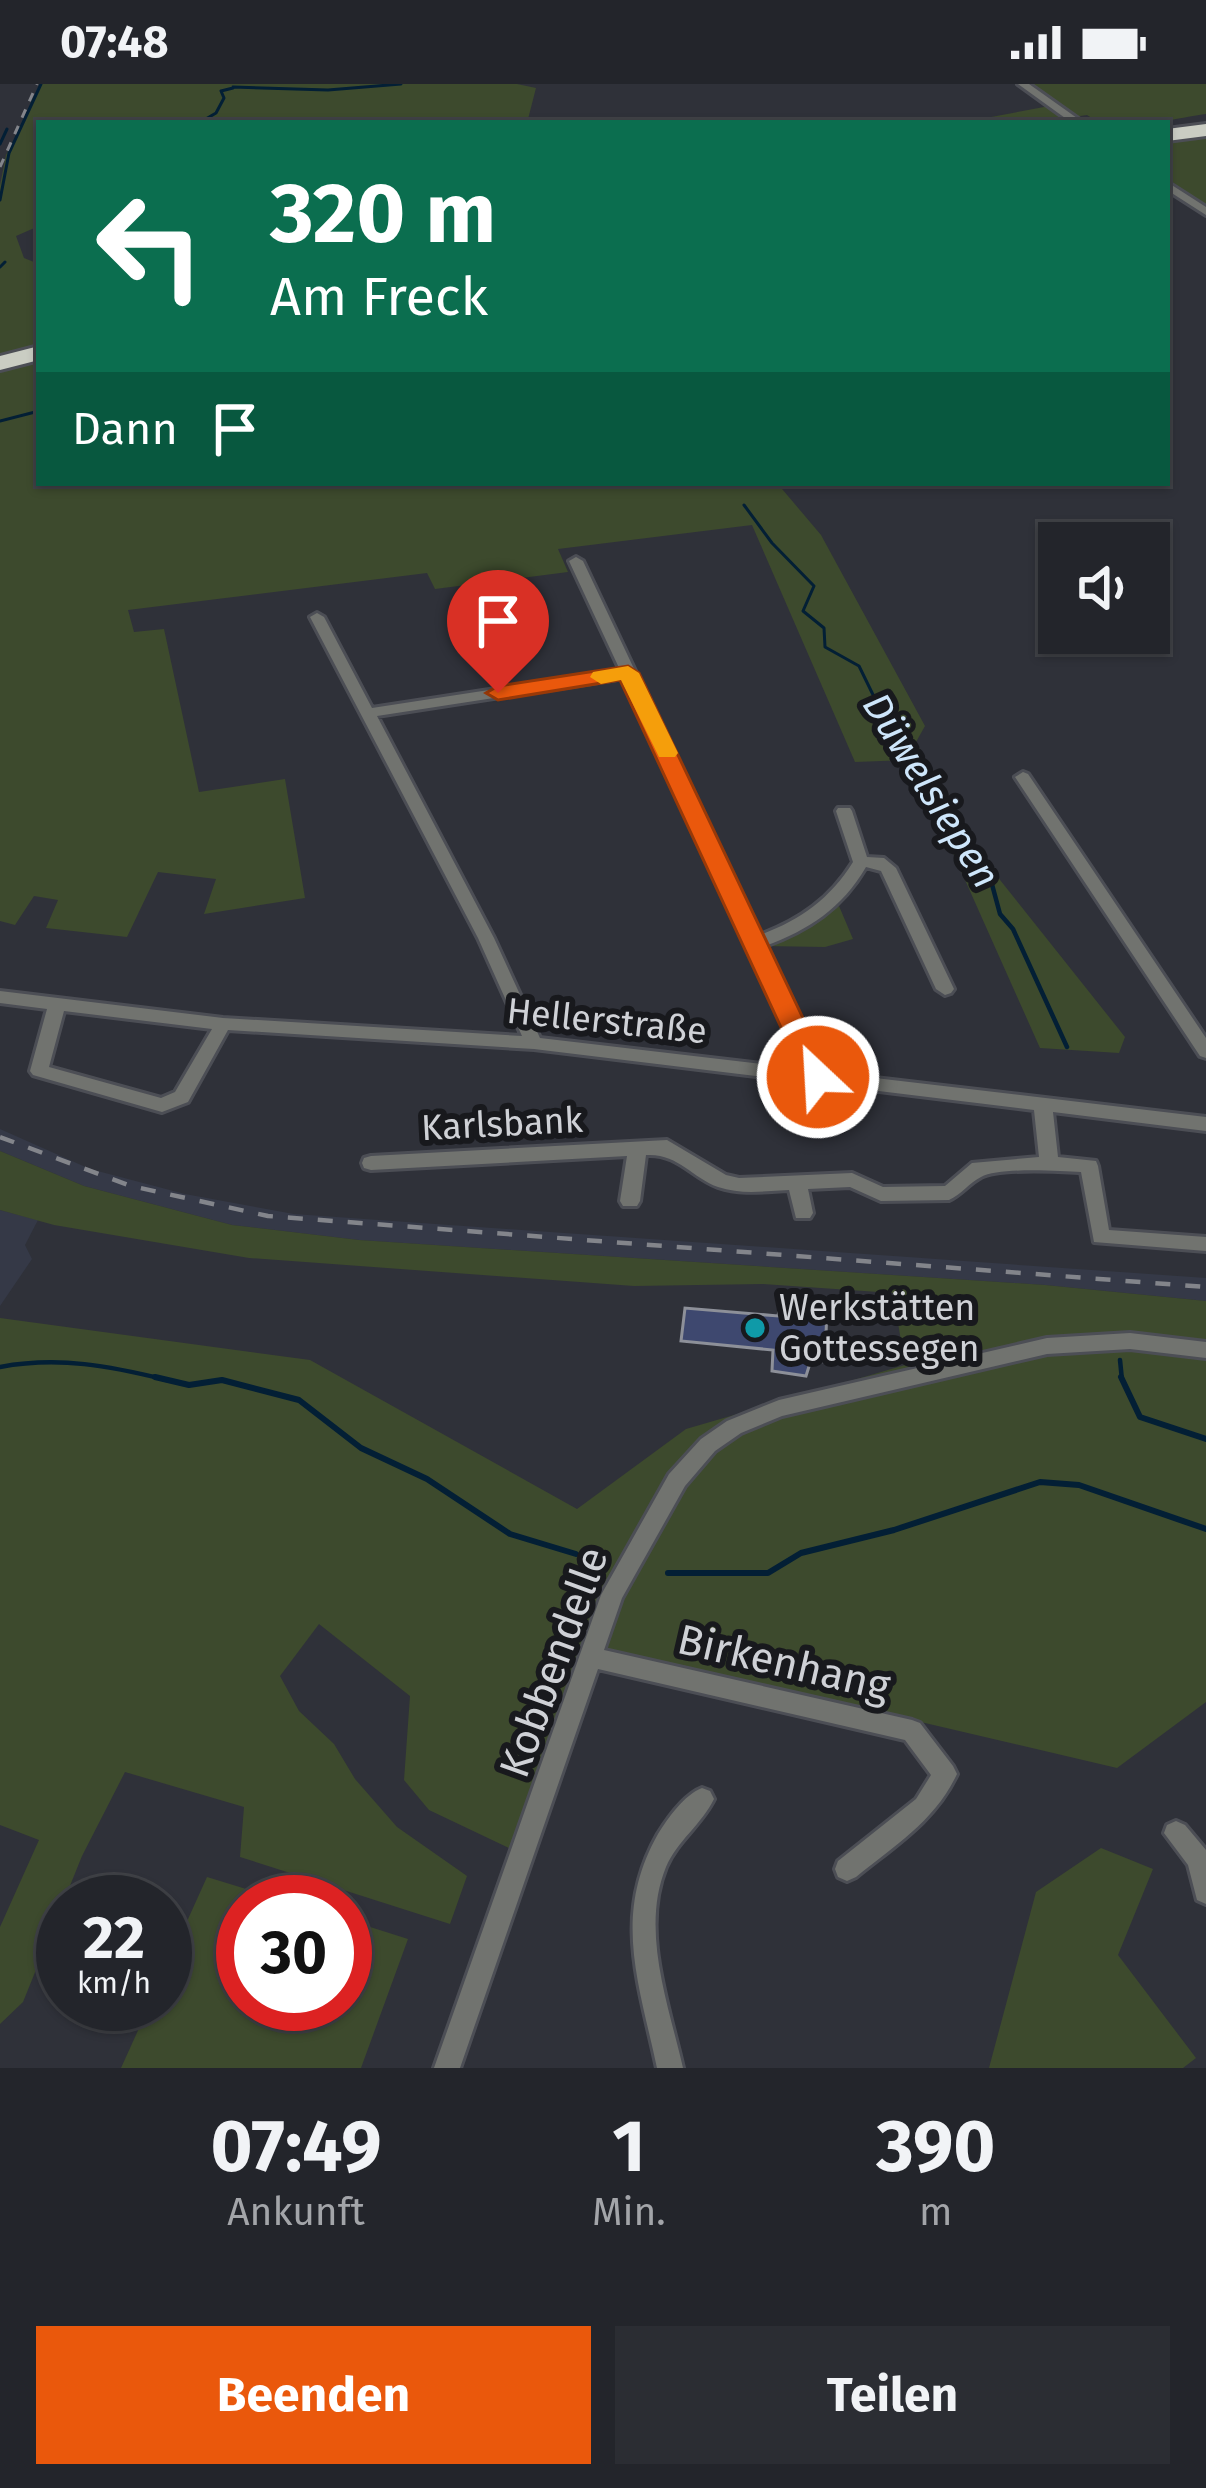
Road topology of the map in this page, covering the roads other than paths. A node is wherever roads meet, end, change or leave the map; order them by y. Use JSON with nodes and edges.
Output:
{"nodes":[{"id":1,"x":1023,"y":84,"type":"edge"},
{"id":2,"x":1075,"y":120,"type":"edge"},
{"id":3,"x":1206,"y":125,"type":"edge"},
{"id":4,"x":1170,"y":130,"type":"edge"},
{"id":5,"x":1170,"y":187,"type":"edge"},
{"id":6,"x":1206,"y":212,"type":"edge"},
{"id":7,"x":36,"y":343,"type":"edge"},
{"id":8,"x":0,"y":352,"type":"edge"},
{"id":9,"x":36,"y":354,"type":"edge"},
{"id":10,"x":0,"y":362,"type":"edge"},
{"id":11,"x":576,"y":561,"type":"dead end"},
{"id":12,"x":317,"y":617,"type":"dead end"},
{"id":13,"x":628,"y":673,"type":"junction"},
{"id":14,"x":368,"y":713,"type":"junction"},
{"id":15,"x":1023,"y":777,"type":"dead end"},
{"id":16,"x":844,"y":811,"type":"dead end"},
{"id":17,"x":861,"y":862,"type":"junction"},
{"id":18,"x":755,"y":943,"type":"junction"},
{"id":19,"x":937,"y":971,"type":"junction"},
{"id":20,"x":914,"y":975,"type":"dead end"},
{"id":21,"x":945,"y":989,"type":"dead end"},
{"id":22,"x":0,"y":997,"type":"edge"},
{"id":23,"x":56,"y":1007,"type":"junction"},
{"id":24,"x":224,"y":1024,"type":"junction"},
{"id":25,"x":533,"y":1043,"type":"junction"},
{"id":26,"x":1206,"y":1052,"type":"edge"},
{"id":27,"x":818,"y":1077,"type":"junction"},
{"id":28,"x":1043,"y":1104,"type":"junction"},
{"id":29,"x":1206,"y":1124,"type":"edge"},
{"id":30,"x":638,"y":1148,"type":"junction"},
{"id":31,"x":1049,"y":1162,"type":"junction"},
{"id":32,"x":371,"y":1163,"type":"dead end"},
{"id":33,"x":797,"y":1183,"type":"junction"},
{"id":34,"x":630,"y":1201,"type":"dead end"},
{"id":35,"x":803,"y":1213,"type":"dead end"},
{"id":36,"x":1206,"y":1244,"type":"edge"},
{"id":37,"x":1206,"y":1350,"type":"edge"},
{"id":38,"x":593,"y":1658,"type":"junction"},
{"id":39,"x":702,"y":1799,"type":"dead end"},
{"id":40,"x":1176,"y":1833,"type":"dead end"},
{"id":41,"x":847,"y":1869,"type":"dead end"},
{"id":42,"x":1206,"y":1892,"type":"edge"},
{"id":43,"x":447,"y":2068,"type":"edge"},
{"id":44,"x":670,"y":2068,"type":"edge"}],
"edges":[{"from":1,"to":2,"type":"street"},
{"from":3,"to":4,"type":"highway"},
{"from":5,"to":6,"type":"street"},
{"from":7,"to":8,"type":"highway"},
{"from":9,"to":10,"type":"highway"},
{"from":11,"to":13,"type":"street"},
{"from":12,"to":14,"type":"street"},
{"from":13,"to":14,"type":"street"},
{"from":13,"to":18,"type":"street"},
{"from":14,"to":25,"type":"street"},
{"from":15,"to":26,"type":"street"},
{"from":16,"to":17,"type":"street"},
{"from":17,"to":18,"type":"street"},
{"from":17,"to":19,"type":"street"},
{"from":18,"to":27,"type":"street"},
{"from":19,"to":20,"type":"street"},
{"from":19,"to":21,"type":"street"},
{"from":22,"to":23,"type":"street","name":"Hellerstraße"},
{"from":23,"to":24,"type":"street","name":"Hellerstraße"},
{"from":23,"to":24,"type":"street"},
{"from":24,"to":25,"type":"street","name":"Hellerstraße"},
{"from":25,"to":27,"type":"street","name":"Hellerstraße"},
{"from":27,"to":28,"type":"street","name":"Hellerstraße"},
{"from":28,"to":29,"type":"street","name":"Hellerstraße"},
{"from":28,"to":31,"type":"street"},
{"from":30,"to":32,"type":"street","name":"Karlsbank"},
{"from":30,"to":33,"type":"street","name":"Karlsbank"},
{"from":30,"to":34,"type":"street"},
{"from":31,"to":33,"type":"street","name":"Karlsbank"},
{"from":31,"to":36,"type":"street"},
{"from":33,"to":35,"type":"street"},
{"from":37,"to":38,"type":"street","name":"Kobbendelle"},
{"from":38,"to":41,"type":"street","name":"Birkenhang"},
{"from":38,"to":43,"type":"street","name":"Kobbendelle"},
{"from":39,"to":44,"type":"street"},
{"from":40,"to":42,"type":"street"}]}
